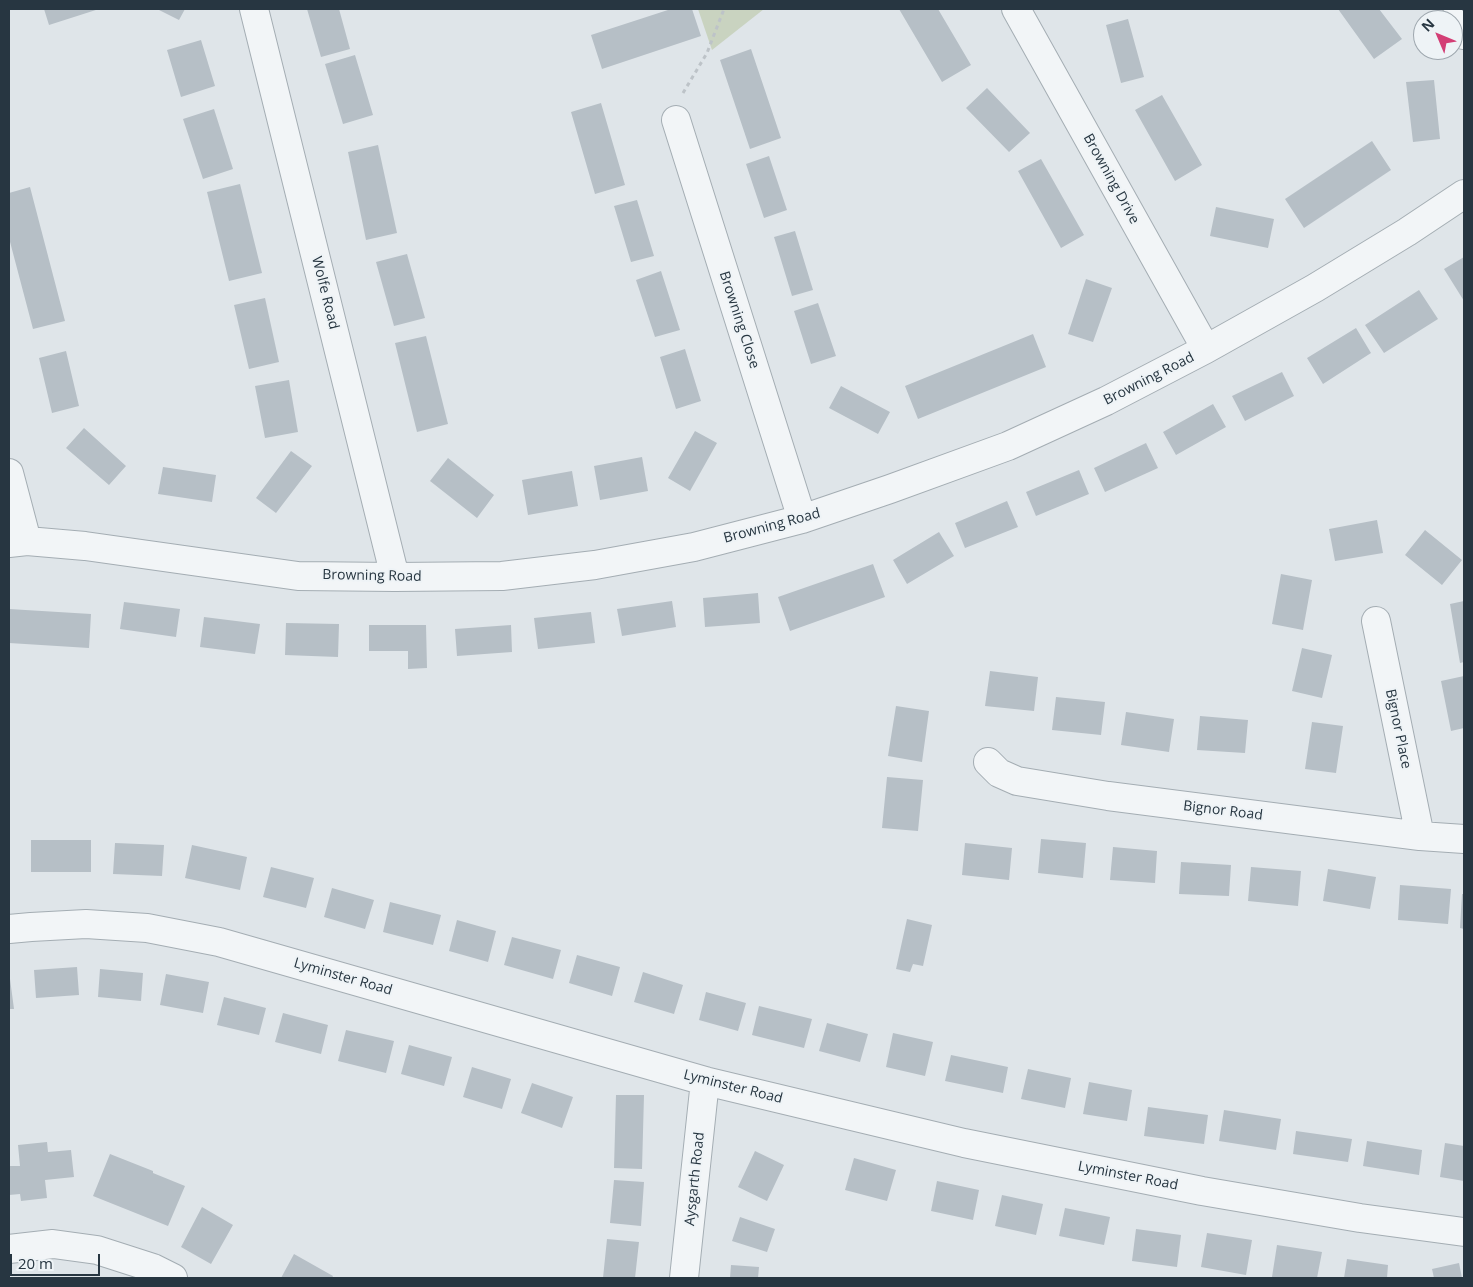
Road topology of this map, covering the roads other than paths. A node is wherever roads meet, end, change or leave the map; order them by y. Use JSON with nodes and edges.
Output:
{"nodes":[{"id":1,"x":254,"y":9,"type":"edge"},
{"id":2,"x":1016,"y":9,"type":"edge"},
{"id":3,"x":676,"y":120,"type":"road end"},
{"id":4,"x":1464,"y":194,"type":"edge"},
{"id":5,"x":1206,"y":349,"type":"junction"},
{"id":6,"x":9,"y":473,"type":"edge"},
{"id":7,"x":802,"y":519,"type":"junction"},
{"id":8,"x":18,"y":542,"type":"edge"},
{"id":9,"x":396,"y":577,"type":"junction"},
{"id":10,"x":1376,"y":621,"type":"dead end"},
{"id":11,"x":988,"y":762,"type":"dead end"},
{"id":12,"x":1420,"y":836,"type":"junction"},
{"id":13,"x":1464,"y":839,"type":"edge"},
{"id":14,"x":9,"y":930,"type":"edge"},
{"id":15,"x":705,"y":1081,"type":"junction"},
{"id":16,"x":1464,"y":1232,"type":"edge"},
{"id":17,"x":9,"y":1249,"type":"edge"},
{"id":18,"x":173,"y":1278,"type":"edge"},
{"id":19,"x":684,"y":1278,"type":"edge"}],
"edges":[{"from":1,"to":9,"type":"street","name":"Wolfe Road"},
{"from":2,"to":5,"type":"street","name":"Browning Drive"},
{"from":3,"to":7,"type":"street","name":"Browning Close"},
{"from":4,"to":5,"type":"street","name":"Browning Road"},
{"from":5,"to":7,"type":"street","name":"Browning Road"},
{"from":6,"to":8,"type":"street"},
{"from":7,"to":9,"type":"street","name":"Browning Road"},
{"from":8,"to":9,"type":"street","name":"Browning Road"},
{"from":10,"to":12,"type":"street","name":"Bignor Place"},
{"from":11,"to":12,"type":"street","name":"Bignor Road"},
{"from":12,"to":13,"type":"street","name":"Bignor Road"},
{"from":14,"to":15,"type":"street","name":"Lyminster Road"},
{"from":15,"to":16,"type":"street","name":"Lyminster Road"},
{"from":15,"to":19,"type":"street","name":"Aysgarth Road"},
{"from":17,"to":18,"type":"street"}]}
